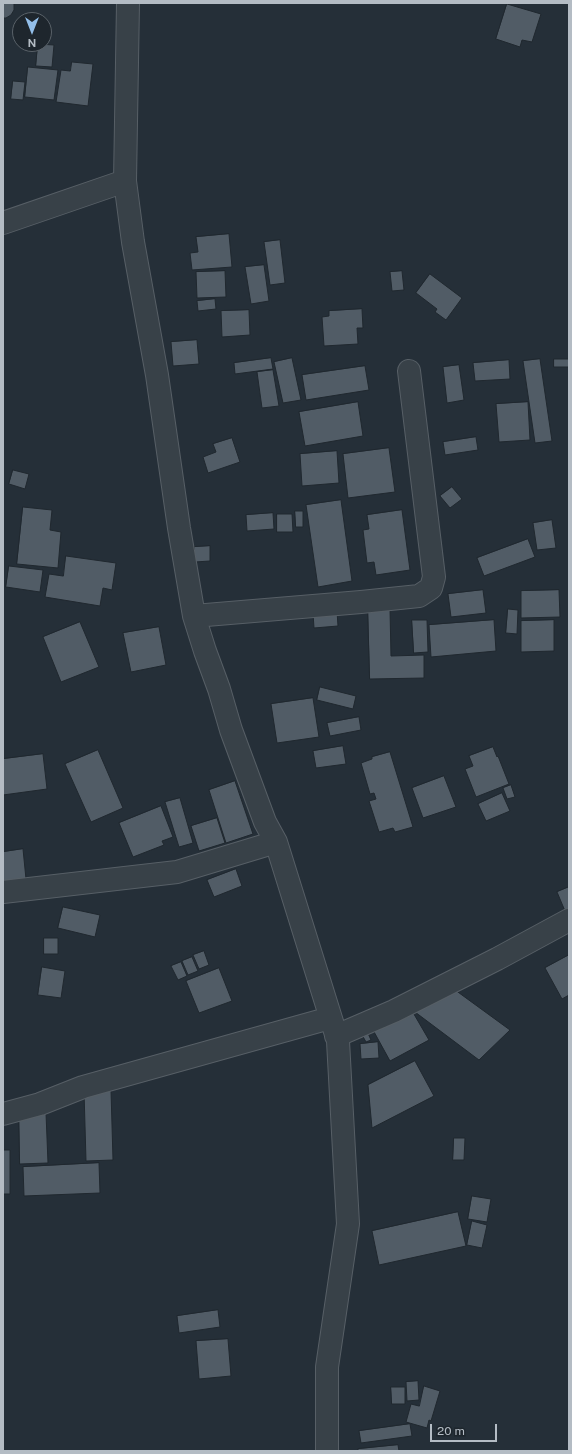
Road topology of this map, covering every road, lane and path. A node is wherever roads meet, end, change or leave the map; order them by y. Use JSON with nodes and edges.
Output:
{"nodes":[{"id":1,"x":128,"y":3,"type":"edge"},
{"id":2,"x":125,"y":181,"type":"junction"},
{"id":3,"x":3,"y":223,"type":"edge"},
{"id":4,"x":409,"y":370,"type":"dead end"},
{"id":5,"x":194,"y":616,"type":"junction"},
{"id":6,"x":276,"y":842,"type":"junction"},
{"id":7,"x":3,"y":892,"type":"edge"},
{"id":8,"x":569,"y":920,"type":"edge"},
{"id":9,"x":333,"y":1027,"type":"junction"},
{"id":10,"x":3,"y":1114,"type":"edge"},
{"id":11,"x":326,"y":1451,"type":"edge"}],
"edges":[{"from":1,"to":2,"type":"street"},
{"from":2,"to":3,"type":"street"},
{"from":2,"to":5,"type":"street"},
{"from":4,"to":5,"type":"street"},
{"from":5,"to":6,"type":"street"},
{"from":6,"to":7,"type":"street"},
{"from":6,"to":9,"type":"street"},
{"from":8,"to":9,"type":"street"},
{"from":9,"to":10,"type":"street"},
{"from":9,"to":11,"type":"street"}]}
